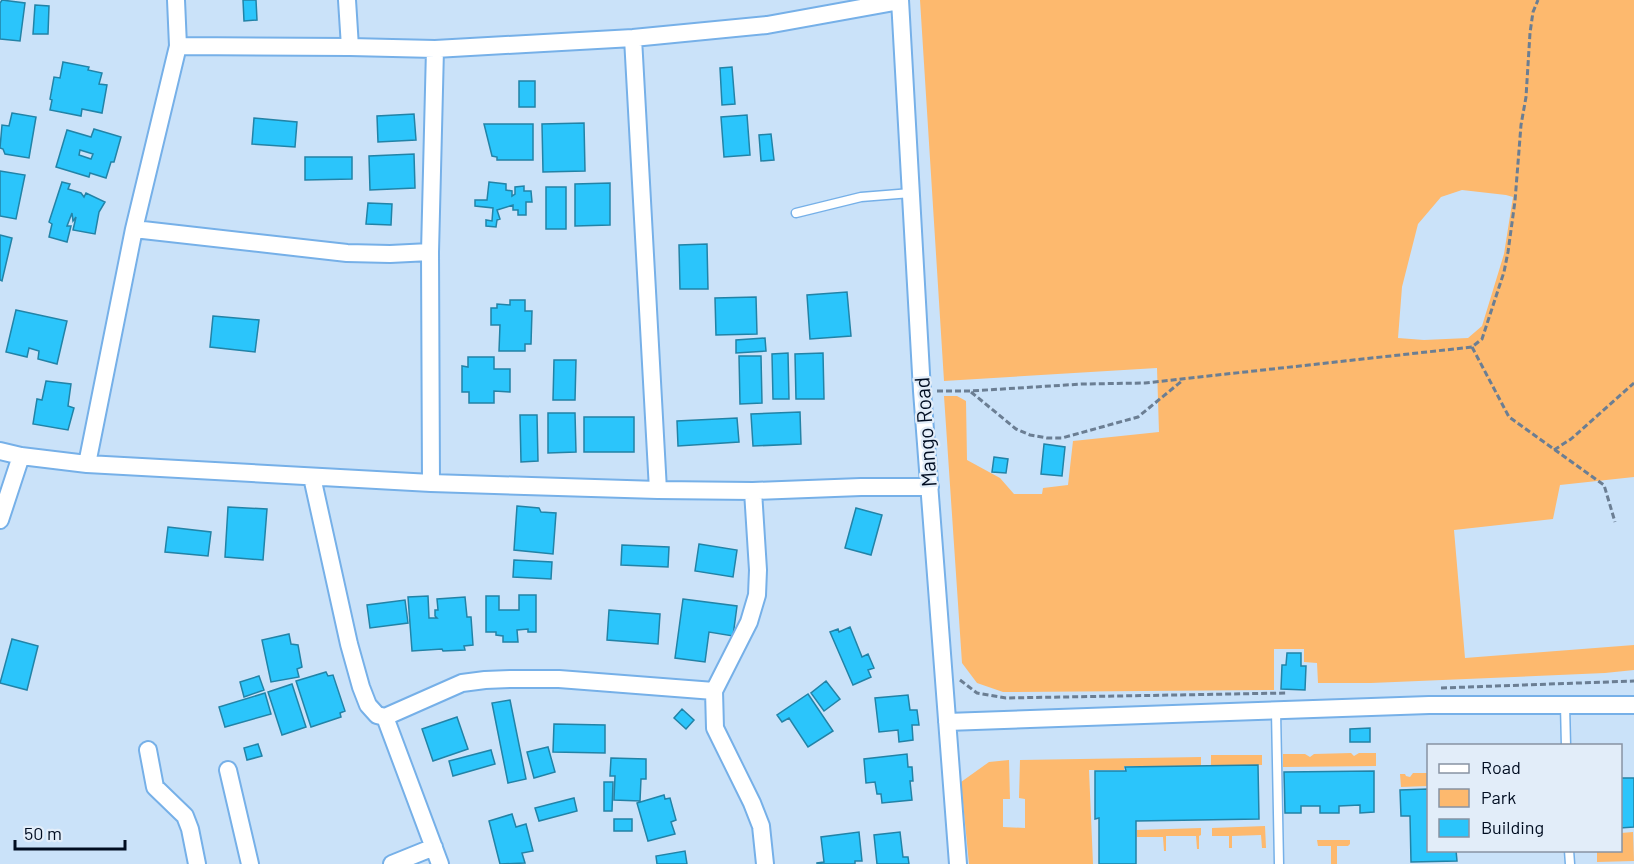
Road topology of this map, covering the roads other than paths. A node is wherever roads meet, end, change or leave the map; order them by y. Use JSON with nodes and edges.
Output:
{"nodes":[{"id":1,"x":176,"y":0,"type":"edge"},
{"id":2,"x":347,"y":0,"type":"edge"},
{"id":3,"x":900,"y":1,"type":"edge"},
{"id":4,"x":633,"y":38,"type":"junction"},
{"id":5,"x":178,"y":46,"type":"junction"},
{"id":6,"x":350,"y":46,"type":"junction"},
{"id":7,"x":435,"y":49,"type":"junction"},
{"id":8,"x":911,"y":193,"type":"junction"},
{"id":9,"x":796,"y":213,"type":"dead end"},
{"id":10,"x":135,"y":229,"type":"junction"},
{"id":11,"x":430,"y":252,"type":"junction"},
{"id":12,"x":0,"y":451,"type":"edge"},
{"id":13,"x":21,"y":456,"type":"junction"},
{"id":14,"x":87,"y":464,"type":"junction"},
{"id":15,"x":312,"y":477,"type":"junction"},
{"id":16,"x":431,"y":483,"type":"junction"},
{"id":17,"x":930,"y":487,"type":"junction"},
{"id":18,"x":658,"y":490,"type":"junction"},
{"id":19,"x":753,"y":491,"type":"junction"},
{"id":20,"x":0,"y":520,"type":"edge"},
{"id":21,"x":714,"y":691,"type":"junction"},
{"id":22,"x":1565,"y":705,"type":"junction"},
{"id":23,"x":1634,"y":705,"type":"edge"},
{"id":24,"x":1276,"y":711,"type":"junction"},
{"id":25,"x":385,"y":717,"type":"junction"},
{"id":26,"x":947,"y":722,"type":"junction"},
{"id":27,"x":1566,"y":744,"type":"edge"},
{"id":28,"x":148,"y":750,"type":"dead end"},
{"id":29,"x":228,"y":770,"type":"dead end"},
{"id":30,"x":434,"y":847,"type":"junction"},
{"id":31,"x":197,"y":864,"type":"edge"},
{"id":32,"x":250,"y":864,"type":"edge"},
{"id":33,"x":392,"y":864,"type":"edge"},
{"id":34,"x":440,"y":864,"type":"edge"},
{"id":35,"x":765,"y":864,"type":"edge"},
{"id":36,"x":958,"y":864,"type":"edge"},
{"id":37,"x":1279,"y":864,"type":"edge"}],
"edges":[{"from":1,"to":5,"type":"street"},
{"from":2,"to":6,"type":"street"},
{"from":3,"to":4,"type":"street"},
{"from":3,"to":8,"type":"street","name":"Mango Road"},
{"from":4,"to":7,"type":"street"},
{"from":4,"to":18,"type":"street"},
{"from":5,"to":6,"type":"street"},
{"from":5,"to":10,"type":"street"},
{"from":6,"to":7,"type":"street"},
{"from":7,"to":11,"type":"street"},
{"from":8,"to":9,"type":"lane"},
{"from":8,"to":17,"type":"street","name":"Mango Road"},
{"from":10,"to":11,"type":"street"},
{"from":10,"to":14,"type":"street"},
{"from":11,"to":16,"type":"street"},
{"from":12,"to":13,"type":"street"},
{"from":13,"to":14,"type":"street"},
{"from":13,"to":20,"type":"street"},
{"from":14,"to":15,"type":"street"},
{"from":15,"to":16,"type":"street"},
{"from":15,"to":25,"type":"street"},
{"from":16,"to":18,"type":"street"},
{"from":17,"to":19,"type":"street"},
{"from":17,"to":26,"type":"street","name":"Mango Road"},
{"from":18,"to":19,"type":"street"},
{"from":19,"to":21,"type":"street"},
{"from":21,"to":25,"type":"street"},
{"from":21,"to":35,"type":"street"},
{"from":22,"to":23,"type":"street"},
{"from":22,"to":24,"type":"street"},
{"from":22,"to":27,"type":"lane"},
{"from":24,"to":26,"type":"street"},
{"from":24,"to":37,"type":"lane"},
{"from":25,"to":30,"type":"street"},
{"from":26,"to":36,"type":"street","name":"Mango Road"},
{"from":28,"to":31,"type":"street"},
{"from":29,"to":32,"type":"street"},
{"from":30,"to":33,"type":"street"},
{"from":30,"to":34,"type":"street"}]}
